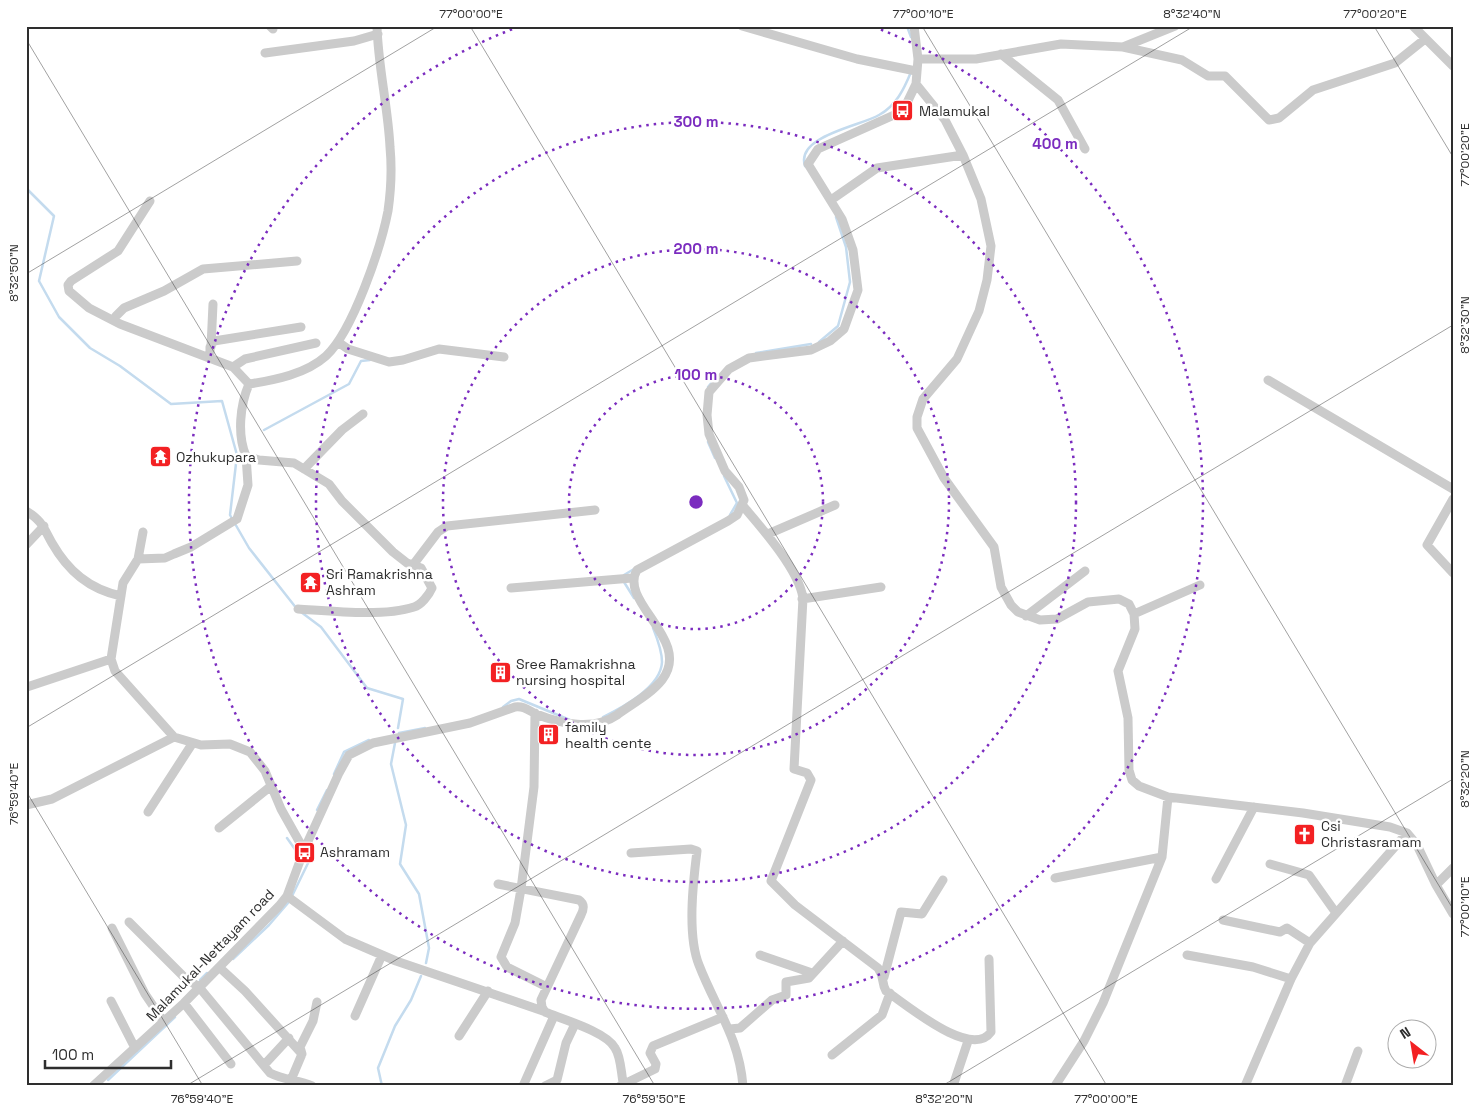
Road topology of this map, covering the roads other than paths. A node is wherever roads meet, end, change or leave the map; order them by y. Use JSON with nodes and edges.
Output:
{"nodes":[{"id":1,"x":742,"y":26,"type":"edge"},
{"id":2,"x":914,"y":26,"type":"edge"},
{"id":3,"x":1175,"y":26,"type":"edge"},
{"id":4,"x":1413,"y":26,"type":"edge"},
{"id":5,"x":378,"y":30,"type":"edge"},
{"id":6,"x":1425,"y":39,"type":"junction"},
{"id":7,"x":1123,"y":46,"type":"junction"},
{"id":8,"x":265,"y":53,"type":"dead end"},
{"id":9,"x":1001,"y":54,"type":"junction"},
{"id":10,"x":918,"y":59,"type":"junction"},
{"id":11,"x":1453,"y":66,"type":"edge"},
{"id":12,"x":916,"y":71,"type":"junction"},
{"id":13,"x":916,"y":84,"type":"junction"},
{"id":14,"x":1085,"y":148,"type":"dead end"},
{"id":15,"x":963,"y":155,"type":"junction"},
{"id":16,"x":831,"y":200,"type":"junction"},
{"id":17,"x":150,"y":202,"type":"dead end"},
{"id":18,"x":297,"y":261,"type":"dead end"},
{"id":19,"x":213,"y":304,"type":"dead end"},
{"id":20,"x":115,"y":321,"type":"junction"},
{"id":21,"x":301,"y":328,"type":"dead end"},
{"id":22,"x":338,"y":342,"type":"junction"},
{"id":23,"x":316,"y":343,"type":"dead end"},
{"id":24,"x":210,"y":347,"type":"junction"},
{"id":25,"x":504,"y":357,"type":"dead end"},
{"id":26,"x":210,"y":358,"type":"junction"},
{"id":27,"x":233,"y":367,"type":"junction"},
{"id":28,"x":1268,"y":380,"type":"dead end"},
{"id":29,"x":249,"y":384,"type":"junction"},
{"id":30,"x":363,"y":414,"type":"dead end"},
{"id":31,"x":246,"y":456,"type":"junction"},
{"id":32,"x":304,"y":469,"type":"junction"},
{"id":33,"x":1453,"y":488,"type":"edge"},
{"id":34,"x":1453,"y":499,"type":"edge"},
{"id":35,"x":835,"y":505,"type":"dead end"},
{"id":36,"x":743,"y":506,"type":"junction"},
{"id":37,"x":26,"y":510,"type":"edge"},
{"id":38,"x":595,"y":510,"type":"dead end"},
{"id":39,"x":44,"y":526,"type":"junction"},
{"id":40,"x":143,"y":532,"type":"dead end"},
{"id":41,"x":768,"y":534,"type":"junction"},
{"id":42,"x":26,"y":544,"type":"edge"},
{"id":43,"x":138,"y":559,"type":"junction"},
{"id":44,"x":413,"y":566,"type":"junction"},
{"id":45,"x":1085,"y":570,"type":"dead end"},
{"id":46,"x":1453,"y":572,"type":"edge"},
{"id":47,"x":632,"y":578,"type":"junction"},
{"id":48,"x":881,"y":586,"type":"dead end"},
{"id":49,"x":1200,"y":586,"type":"dead end"},
{"id":50,"x":511,"y":588,"type":"dead end"},
{"id":51,"x":121,"y":596,"type":"junction"},
{"id":52,"x":802,"y":599,"type":"junction"},
{"id":53,"x":298,"y":609,"type":"dead end"},
{"id":54,"x":1134,"y":614,"type":"junction"},
{"id":55,"x":1026,"y":616,"type":"junction"},
{"id":56,"x":111,"y":660,"type":"junction"},
{"id":57,"x":27,"y":688,"type":"edge"},
{"id":58,"x":535,"y":713,"type":"junction"},
{"id":59,"x":174,"y":737,"type":"junction"},
{"id":60,"x":192,"y":744,"type":"junction"},
{"id":61,"x":271,"y":786,"type":"junction"},
{"id":62,"x":1168,"y":797,"type":"junction"},
{"id":63,"x":26,"y":805,"type":"edge"},
{"id":64,"x":1254,"y":807,"type":"junction"},
{"id":65,"x":148,"y":812,"type":"dead end"},
{"id":66,"x":219,"y":828,"type":"dead end"},
{"id":67,"x":1406,"y":833,"type":"junction"},
{"id":68,"x":304,"y":850,"type":"junction"},
{"id":69,"x":631,"y":853,"type":"dead end"},
{"id":70,"x":1162,"y":857,"type":"junction"},
{"id":71,"x":1270,"y":864,"type":"dead end"},
{"id":72,"x":1453,"y":868,"type":"edge"},
{"id":73,"x":1056,"y":878,"type":"dead end"},
{"id":74,"x":1216,"y":879,"type":"dead end"},
{"id":75,"x":943,"y":880,"type":"dead end"},
{"id":76,"x":498,"y":884,"type":"dead end"},
{"id":77,"x":1436,"y":885,"type":"junction"},
{"id":78,"x":521,"y":888,"type":"junction"},
{"id":79,"x":286,"y":896,"type":"junction"},
{"id":80,"x":1336,"y":912,"type":"junction"},
{"id":81,"x":1453,"y":914,"type":"edge"},
{"id":82,"x":1223,"y":920,"type":"dead end"},
{"id":83,"x":129,"y":922,"type":"dead end"},
{"id":84,"x":112,"y":928,"type":"dead end"},
{"id":85,"x":843,"y":941,"type":"junction"},
{"id":86,"x":1310,"y":944,"type":"junction"},
{"id":87,"x":382,"y":955,"type":"junction"},
{"id":88,"x":760,"y":955,"type":"dead end"},
{"id":89,"x":1188,"y":955,"type":"dead end"},
{"id":90,"x":989,"y":958,"type":"dead end"},
{"id":91,"x":219,"y":966,"type":"junction"},
{"id":92,"x":812,"y":973,"type":"junction"},
{"id":93,"x":884,"y":977,"type":"junction"},
{"id":94,"x":1291,"y":979,"type":"junction"},
{"id":95,"x":547,"y":987,"type":"junction"},
{"id":96,"x":199,"y":988,"type":"junction"},
{"id":97,"x":488,"y":991,"type":"junction"},
{"id":98,"x":890,"y":993,"type":"junction"},
{"id":99,"x":111,"y":1001,"type":"dead end"},
{"id":100,"x":317,"y":1002,"type":"dead end"},
{"id":101,"x":184,"y":1003,"type":"junction"},
{"id":102,"x":543,"y":1011,"type":"junction"},
{"id":103,"x":355,"y":1016,"type":"dead end"},
{"id":104,"x":554,"y":1016,"type":"junction"},
{"id":105,"x":723,"y":1017,"type":"junction"},
{"id":106,"x":164,"y":1022,"type":"junction"},
{"id":107,"x":576,"y":1024,"type":"junction"},
{"id":108,"x":730,"y":1029,"type":"junction"},
{"id":109,"x":459,"y":1036,"type":"dead end"},
{"id":110,"x":289,"y":1038,"type":"junction"},
{"id":111,"x":968,"y":1041,"type":"junction"},
{"id":112,"x":135,"y":1048,"type":"junction"},
{"id":113,"x":1358,"y":1051,"type":"dead end"},
{"id":114,"x":302,"y":1054,"type":"junction"},
{"id":115,"x":832,"y":1055,"type":"dead end"},
{"id":116,"x":231,"y":1064,"type":"dead end"},
{"id":117,"x":264,"y":1064,"type":"junction"},
{"id":118,"x":291,"y":1080,"type":"junction"},
{"id":119,"x":105,"y":1082,"type":"edge"},
{"id":120,"x":621,"y":1084,"type":"edge"},
{"id":121,"x":94,"y":1086,"type":"edge"},
{"id":122,"x":312,"y":1086,"type":"edge"},
{"id":123,"x":523,"y":1086,"type":"edge"},
{"id":124,"x":545,"y":1086,"type":"edge"},
{"id":125,"x":743,"y":1086,"type":"edge"},
{"id":126,"x":953,"y":1086,"type":"edge"},
{"id":127,"x":1055,"y":1086,"type":"edge"},
{"id":128,"x":1245,"y":1086,"type":"edge"},
{"id":129,"x":1346,"y":1086,"type":"edge"}],
"edges":[{"from":1,"to":12,"type":"street"},
{"from":2,"to":10,"type":"street"},
{"from":3,"to":7,"type":"street"},
{"from":4,"to":6,"type":"street"},
{"from":5,"to":8,"type":"street"},
{"from":5,"to":22,"type":"street"},
{"from":6,"to":7,"type":"street"},
{"from":6,"to":11,"type":"street"},
{"from":7,"to":9,"type":"street"},
{"from":9,"to":10,"type":"street"},
{"from":9,"to":14,"type":"street"},
{"from":10,"to":12,"type":"street"},
{"from":12,"to":13,"type":"street"},
{"from":13,"to":15,"type":"street"},
{"from":13,"to":16,"type":"street"},
{"from":15,"to":16,"type":"street"},
{"from":15,"to":55,"type":"street"},
{"from":16,"to":36,"type":"street"},
{"from":17,"to":20,"type":"street"},
{"from":18,"to":20,"type":"street"},
{"from":19,"to":24,"type":"street"},
{"from":20,"to":26,"type":"street"},
{"from":21,"to":24,"type":"street"},
{"from":22,"to":25,"type":"street"},
{"from":22,"to":29,"type":"street"},
{"from":23,"to":27,"type":"street"},
{"from":24,"to":26,"type":"street"},
{"from":26,"to":27,"type":"street"},
{"from":27,"to":29,"type":"street"},
{"from":28,"to":33,"type":"street"},
{"from":29,"to":31,"type":"street"},
{"from":30,"to":32,"type":"street"},
{"from":31,"to":32,"type":"street"},
{"from":31,"to":43,"type":"street"},
{"from":32,"to":44,"type":"street"},
{"from":34,"to":46,"type":"street"},
{"from":35,"to":41,"type":"street"},
{"from":36,"to":41,"type":"street"},
{"from":36,"to":47,"type":"street"},
{"from":37,"to":39,"type":"street"},
{"from":38,"to":44,"type":"street"},
{"from":39,"to":42,"type":"street"},
{"from":39,"to":51,"type":"street"},
{"from":40,"to":43,"type":"street"},
{"from":41,"to":52,"type":"street"},
{"from":43,"to":51,"type":"street"},
{"from":44,"to":53,"type":"street"},
{"from":45,"to":55,"type":"street"},
{"from":47,"to":50,"type":"street"},
{"from":47,"to":58,"type":"street","name":"Malamukal-Nettayam road"},
{"from":48,"to":52,"type":"street"},
{"from":49,"to":54,"type":"street"},
{"from":51,"to":56,"type":"street"},
{"from":52,"to":85,"type":"street"},
{"from":54,"to":55,"type":"street"},
{"from":54,"to":62,"type":"street"},
{"from":56,"to":57,"type":"street"},
{"from":56,"to":59,"type":"street"},
{"from":58,"to":68,"type":"street","name":"Malamukal-Nettayam road"},
{"from":58,"to":78,"type":"street"},
{"from":59,"to":60,"type":"street"},
{"from":59,"to":63,"type":"street"},
{"from":60,"to":61,"type":"street"},
{"from":60,"to":65,"type":"street"},
{"from":61,"to":66,"type":"street"},
{"from":61,"to":68,"type":"street"},
{"from":62,"to":64,"type":"street"},
{"from":62,"to":70,"type":"street"},
{"from":64,"to":67,"type":"street"},
{"from":64,"to":74,"type":"street"},
{"from":67,"to":77,"type":"street"},
{"from":67,"to":80,"type":"street"},
{"from":68,"to":79,"type":"street","name":"Malamukal-Nettayam road"},
{"from":69,"to":105,"type":"street"},
{"from":70,"to":73,"type":"street"},
{"from":70,"to":127,"type":"street"},
{"from":71,"to":80,"type":"street"},
{"from":72,"to":77,"type":"street"},
{"from":75,"to":93,"type":"street"},
{"from":76,"to":78,"type":"street"},
{"from":77,"to":81,"type":"street"},
{"from":78,"to":95,"type":"street"},
{"from":78,"to":95,"type":"street"},
{"from":79,"to":87,"type":"street"},
{"from":79,"to":91,"type":"street","name":"Malamukal-Nettayam road"},
{"from":80,"to":86,"type":"street"},
{"from":82,"to":86,"type":"street"},
{"from":83,"to":96,"type":"street"},
{"from":84,"to":106,"type":"street"},
{"from":85,"to":92,"type":"street"},
{"from":85,"to":93,"type":"street"},
{"from":86,"to":94,"type":"street"},
{"from":87,"to":97,"type":"street"},
{"from":87,"to":103,"type":"street"},
{"from":88,"to":92,"type":"street"},
{"from":89,"to":94,"type":"street"},
{"from":90,"to":111,"type":"street"},
{"from":91,"to":96,"type":"street","name":"Malamukal-Nettayam road"},
{"from":91,"to":110,"type":"street"},
{"from":92,"to":108,"type":"street"},
{"from":93,"to":98,"type":"street"},
{"from":94,"to":128,"type":"street"},
{"from":95,"to":102,"type":"street"},
{"from":96,"to":101,"type":"street","name":"Malamukal-Nettayam road"},
{"from":96,"to":117,"type":"street"},
{"from":97,"to":102,"type":"street"},
{"from":97,"to":109,"type":"street"},
{"from":98,"to":111,"type":"street"},
{"from":98,"to":115,"type":"street"},
{"from":99,"to":112,"type":"street"},
{"from":100,"to":114,"type":"street"},
{"from":101,"to":106,"type":"street","name":"Malamukal-Nettayam road"},
{"from":101,"to":116,"type":"street"},
{"from":102,"to":104,"type":"street"},
{"from":104,"to":107,"type":"street"},
{"from":104,"to":123,"type":"street"},
{"from":105,"to":108,"type":"street"},
{"from":105,"to":120,"type":"street"},
{"from":106,"to":112,"type":"street","name":"Malamukal-Nettayam road"},
{"from":107,"to":120,"type":"street"},
{"from":107,"to":124,"type":"street"},
{"from":108,"to":125,"type":"street"},
{"from":110,"to":114,"type":"street"},
{"from":110,"to":117,"type":"street"},
{"from":111,"to":126,"type":"street"},
{"from":112,"to":119,"type":"street","name":"Malamukal-Nettayam road"},
{"from":113,"to":129,"type":"street"},
{"from":114,"to":118,"type":"street"},
{"from":117,"to":118,"type":"street"},
{"from":118,"to":122,"type":"street"},
{"from":119,"to":121,"type":"street","name":"Malamukal-Nettayam road"}]}
